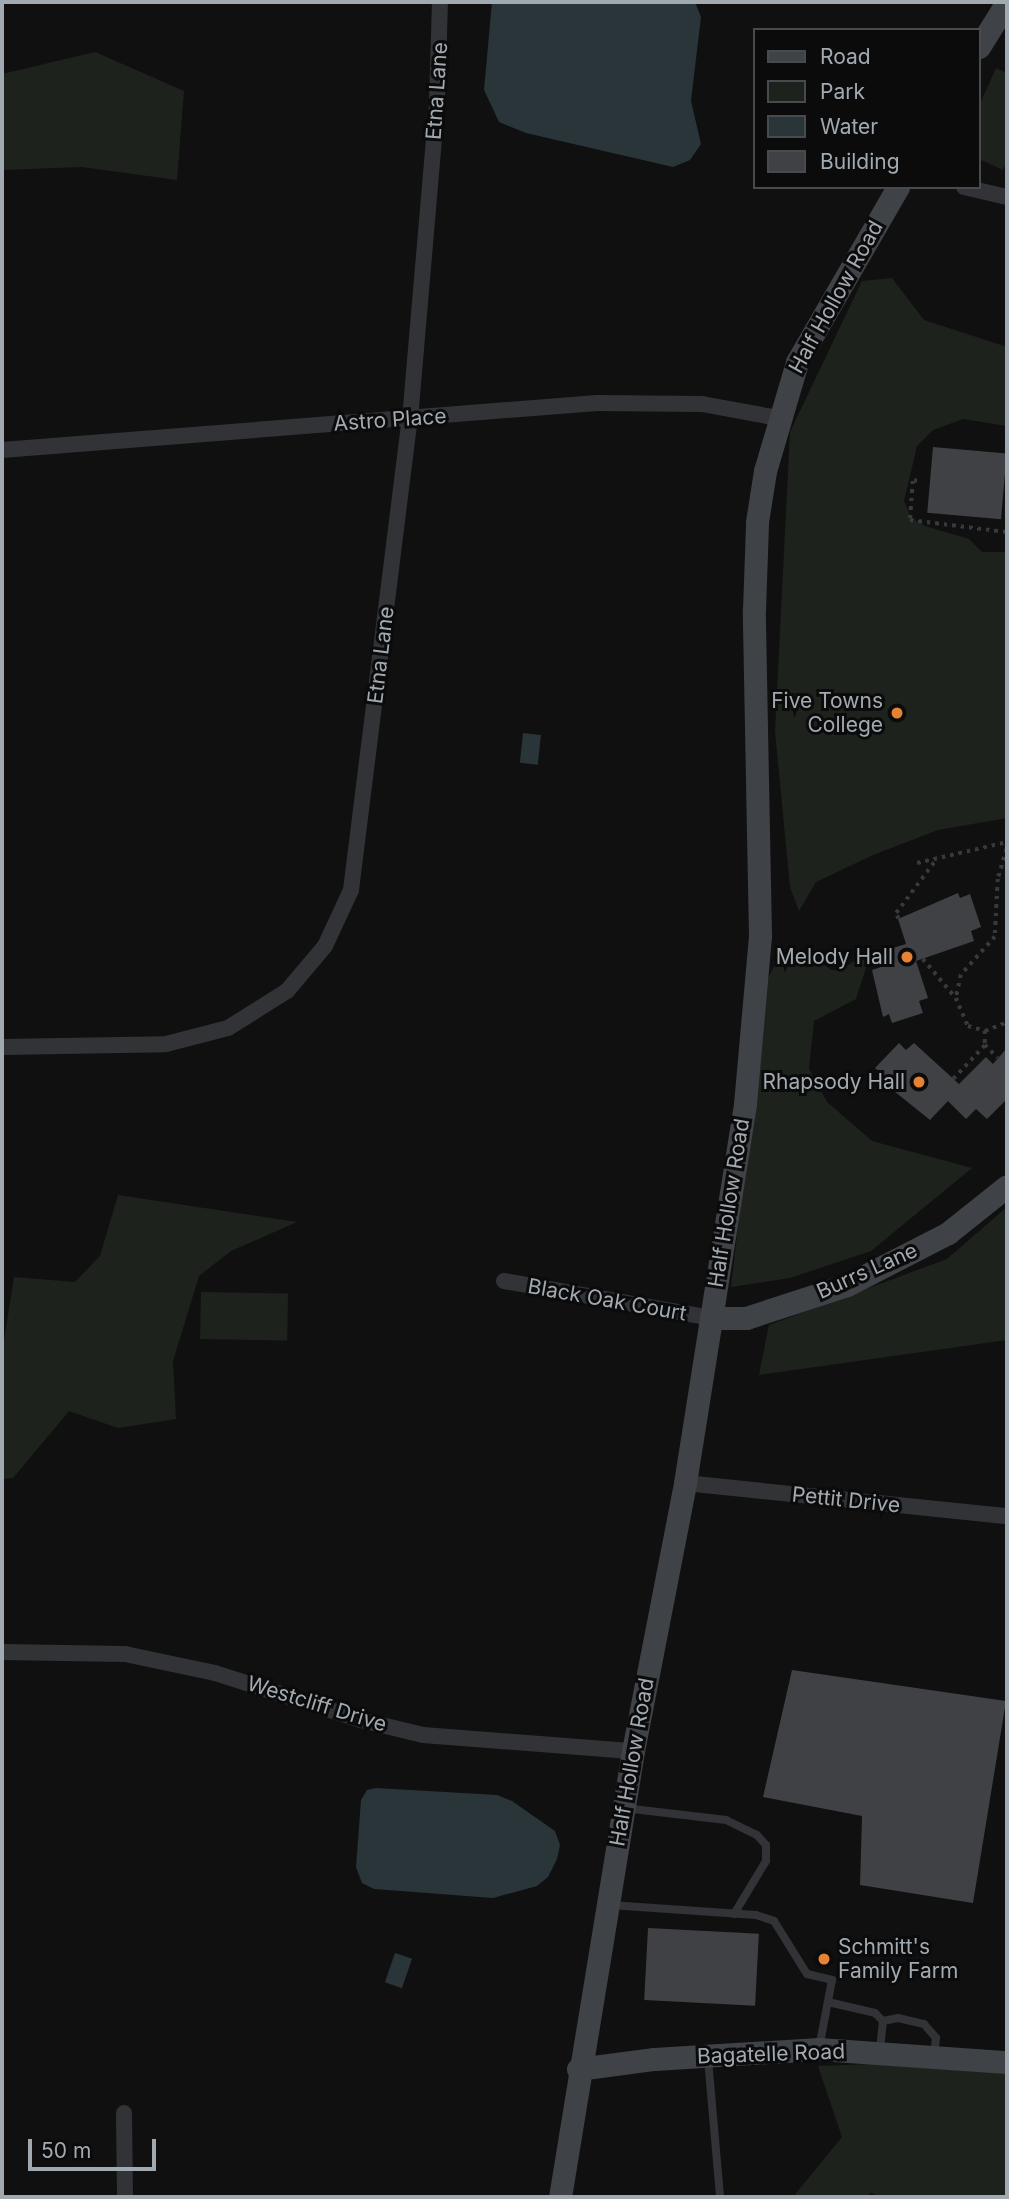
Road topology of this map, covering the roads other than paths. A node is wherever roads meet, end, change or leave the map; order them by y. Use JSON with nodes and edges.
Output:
{"nodes":[{"id":1,"x":440,"y":2,"type":"edge"},
{"id":2,"x":1007,"y":2,"type":"edge"},
{"id":3,"x":981,"y":44,"type":"edge"},
{"id":4,"x":897,"y":189,"type":"edge"},
{"id":5,"x":973,"y":189,"type":"edge"},
{"id":6,"x":1007,"y":197,"type":"edge"},
{"id":7,"x":778,"y":418,"type":"junction"},
{"id":8,"x":410,"y":419,"type":"junction"},
{"id":9,"x":2,"y":450,"type":"edge"},
{"id":10,"x":2,"y":1047,"type":"edge"},
{"id":11,"x":1007,"y":1186,"type":"edge"},
{"id":12,"x":504,"y":1282,"type":"dead end"},
{"id":13,"x":711,"y":1318,"type":"junction"},
{"id":14,"x":685,"y":1483,"type":"junction"},
{"id":15,"x":1007,"y":1516,"type":"edge"},
{"id":16,"x":2,"y":1652,"type":"edge"},
{"id":17,"x":633,"y":1751,"type":"junction"},
{"id":18,"x":624,"y":1808,"type":"junction"},
{"id":19,"x":607,"y":1905,"type":"junction"},
{"id":20,"x":734,"y":1914,"type":"junction"},
{"id":21,"x":828,"y":2002,"type":"junction"},
{"id":22,"x":883,"y":2021,"type":"junction"},
{"id":23,"x":819,"y":2049,"type":"junction"},
{"id":24,"x":879,"y":2053,"type":"junction"},
{"id":25,"x":707,"y":2056,"type":"junction"},
{"id":26,"x":934,"y":2057,"type":"junction"},
{"id":27,"x":1007,"y":2062,"type":"edge"},
{"id":28,"x":578,"y":2069,"type":"junction"},
{"id":29,"x":124,"y":2113,"type":"dead end"},
{"id":30,"x":125,"y":2197,"type":"edge"},
{"id":31,"x":560,"y":2197,"type":"edge"},
{"id":32,"x":720,"y":2197,"type":"edge"}],
"edges":[{"from":1,"to":8,"type":"street","name":"Etna Lane"},
{"from":2,"to":3,"type":"main road"},
{"from":4,"to":7,"type":"main road","name":"Half Hollow Road"},
{"from":5,"to":6,"type":"street"},
{"from":7,"to":8,"type":"street","name":"Astro Place"},
{"from":7,"to":13,"type":"main road","name":"Half Hollow Road"},
{"from":8,"to":9,"type":"street","name":"Astro Place"},
{"from":8,"to":10,"type":"street","name":"Etna Lane"},
{"from":11,"to":13,"type":"main road","name":"Burrs Lane"},
{"from":12,"to":13,"type":"street","name":"Black Oak Court"},
{"from":13,"to":14,"type":"main road","name":"Half Hollow Road"},
{"from":14,"to":15,"type":"street","name":"Pettit Drive"},
{"from":14,"to":17,"type":"main road","name":"Half Hollow Road"},
{"from":16,"to":17,"type":"street","name":"Westcliff Drive"},
{"from":17,"to":18,"type":"main road","name":"Half Hollow Road"},
{"from":18,"to":19,"type":"main road","name":"Half Hollow Road"},
{"from":18,"to":20,"type":"lane"},
{"from":19,"to":20,"type":"lane"},
{"from":19,"to":28,"type":"main road","name":"Half Hollow Road"},
{"from":20,"to":21,"type":"lane"},
{"from":21,"to":22,"type":"lane"},
{"from":21,"to":23,"type":"lane"},
{"from":22,"to":24,"type":"lane"},
{"from":22,"to":26,"type":"lane"},
{"from":23,"to":24,"type":"main road","name":"Bagatelle Road"},
{"from":23,"to":25,"type":"main road","name":"Bagatelle Road"},
{"from":24,"to":26,"type":"main road","name":"Bagatelle Road"},
{"from":25,"to":28,"type":"main road","name":"Bagatelle Road"},
{"from":25,"to":32,"type":"lane"},
{"from":26,"to":27,"type":"main road","name":"Bagatelle Road"},
{"from":28,"to":31,"type":"main road","name":"Half Hollow Road"},
{"from":29,"to":30,"type":"street"}]}
